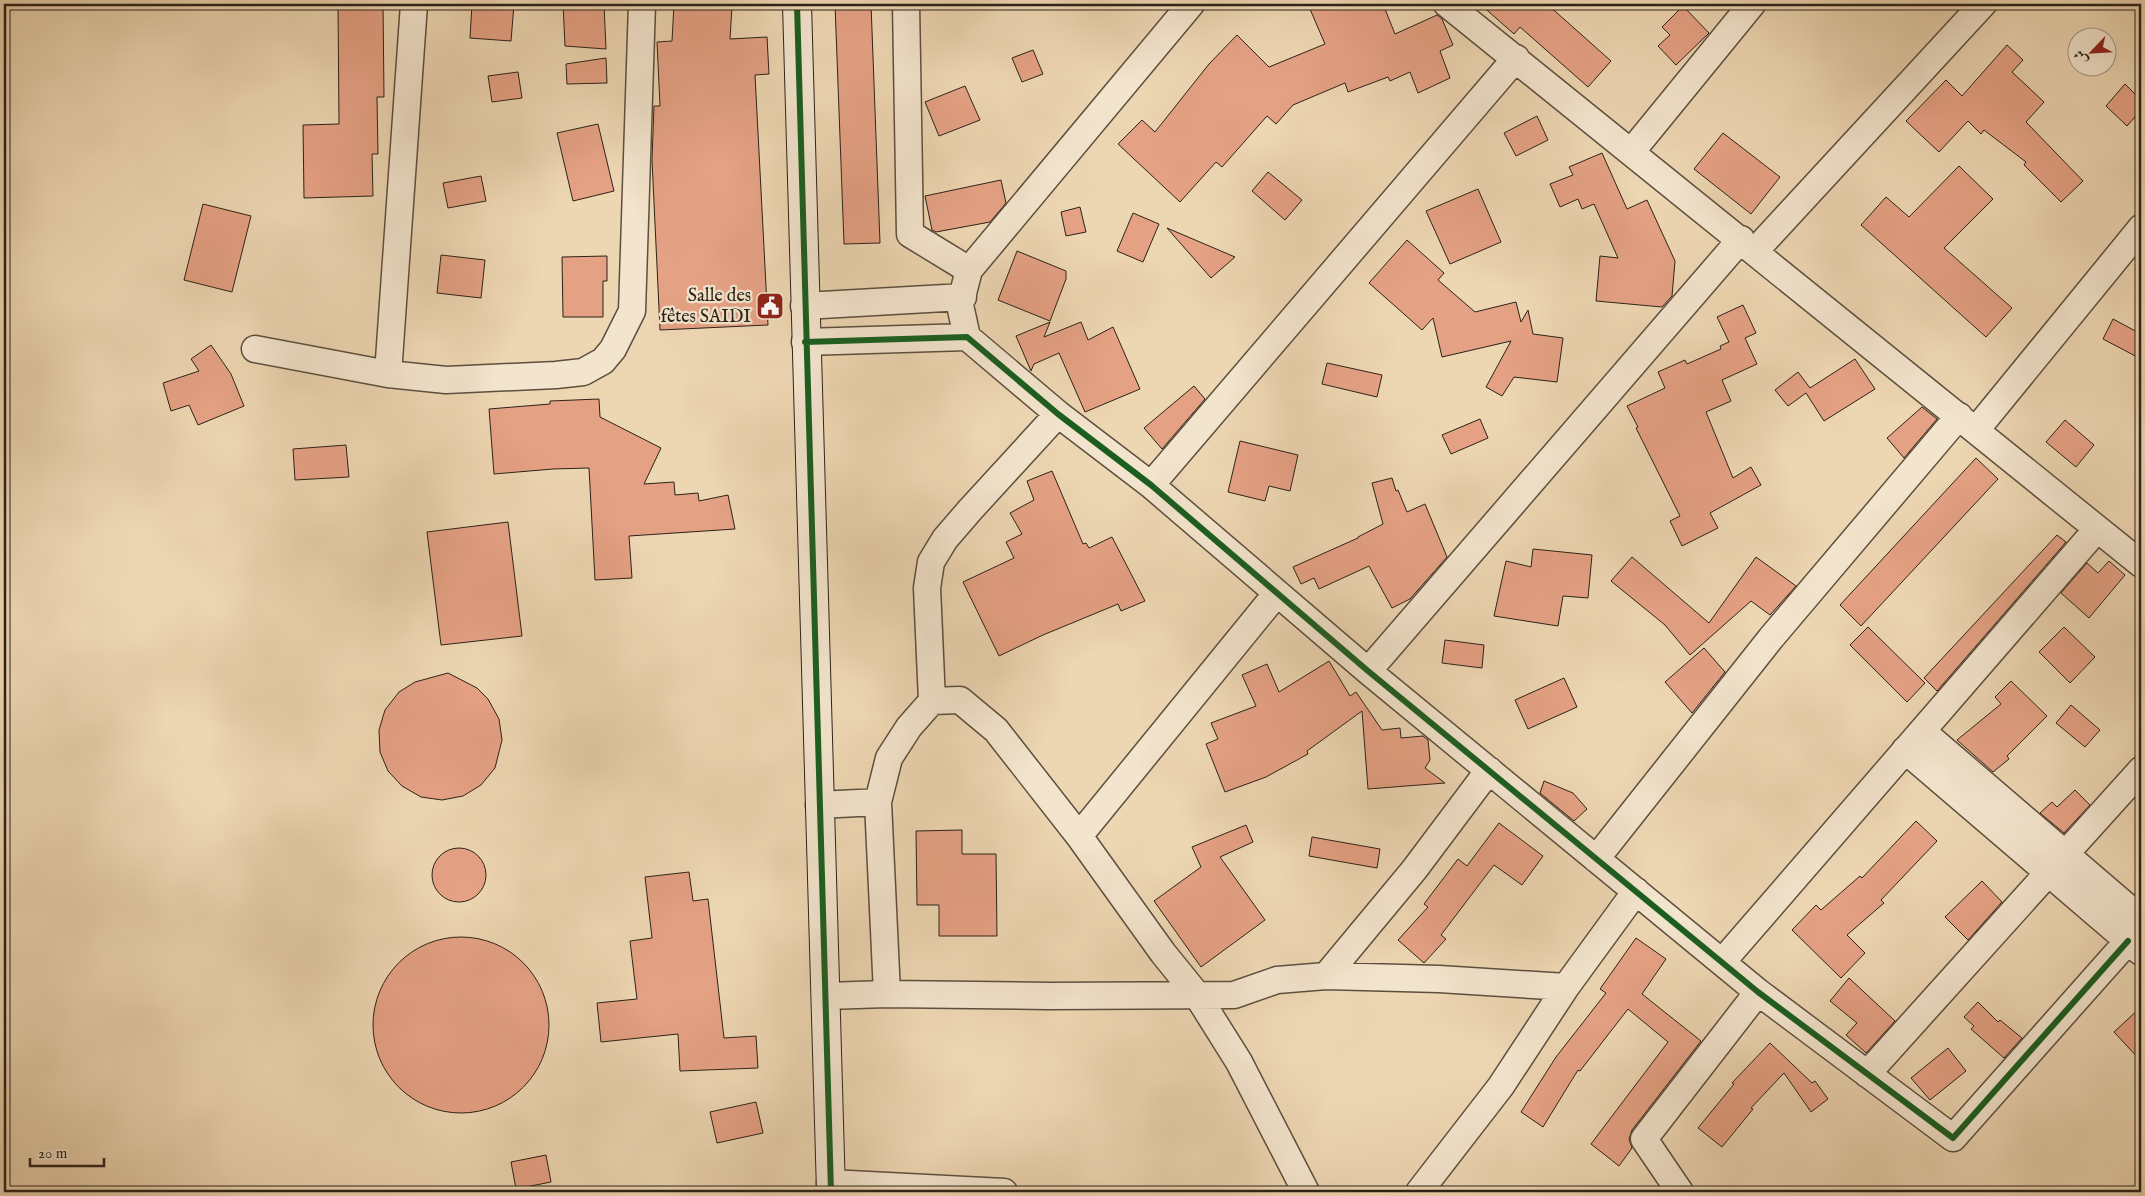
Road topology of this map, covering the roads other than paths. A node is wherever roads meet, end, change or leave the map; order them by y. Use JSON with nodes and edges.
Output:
{"nodes":[{"id":1,"x":414,"y":4,"type":"edge"},
{"id":2,"x":642,"y":4,"type":"edge"},
{"id":3,"x":796,"y":4,"type":"edge"},
{"id":4,"x":906,"y":4,"type":"edge"},
{"id":5,"x":1191,"y":4,"type":"edge"},
{"id":6,"x":1447,"y":4,"type":"edge"},
{"id":7,"x":1752,"y":4,"type":"edge"},
{"id":8,"x":1983,"y":4,"type":"edge"},
{"id":9,"x":1516,"y":58,"type":"junction"},
{"id":10,"x":1632,"y":151,"type":"junction"},
{"id":11,"x":2141,"y":228,"type":"edge"},
{"id":12,"x":1748,"y":245,"type":"junction"},
{"id":13,"x":969,"y":270,"type":"junction"},
{"id":14,"x":963,"y":297,"type":"junction"},
{"id":15,"x":804,"y":306,"type":"junction"},
{"id":16,"x":968,"y":337,"type":"junction"},
{"id":17,"x":805,"y":342,"type":"junction"},
{"id":18,"x":255,"y":349,"type":"dead end"},
{"id":19,"x":388,"y":374,"type":"junction"},
{"id":20,"x":1058,"y":414,"type":"junction"},
{"id":21,"x":1967,"y":423,"type":"junction"},
{"id":22,"x":1151,"y":485,"type":"junction"},
{"id":23,"x":2097,"y":529,"type":"junction"},
{"id":24,"x":2141,"y":564,"type":"edge"},
{"id":25,"x":1277,"y":593,"type":"junction"},
{"id":26,"x":1368,"y":670,"type":"junction"},
{"id":27,"x":932,"y":701,"type":"junction"},
{"id":28,"x":1922,"y":730,"type":"junction"},
{"id":29,"x":1905,"y":750,"type":"junction"},
{"id":30,"x":1489,"y":770,"type":"junction"},
{"id":31,"x":2141,"y":770,"type":"edge"},
{"id":32,"x":878,"y":802,"type":"junction"},
{"id":33,"x":819,"y":805,"type":"junction"},
{"id":34,"x":1079,"y":836,"type":"junction"},
{"id":35,"x":1596,"y":859,"type":"junction"},
{"id":36,"x":2057,"y":864,"type":"junction"},
{"id":37,"x":1636,"y":891,"type":"junction"},
{"id":38,"x":2137,"y":938,"type":"edge"},
{"id":39,"x":1722,"y":962,"type":"junction"},
{"id":40,"x":1326,"y":976,"type":"junction"},
{"id":41,"x":1566,"y":987,"type":"junction"},
{"id":42,"x":1758,"y":992,"type":"junction"},
{"id":43,"x":886,"y":994,"type":"junction"},
{"id":44,"x":1197,"y":995,"type":"junction"},
{"id":45,"x":826,"y":996,"type":"junction"},
{"id":46,"x":1867,"y":1074,"type":"junction"},
{"id":47,"x":830,"y":1188,"type":"edge"},
{"id":48,"x":883,"y":1189,"type":"edge"},
{"id":49,"x":1004,"y":1192,"type":"edge"},
{"id":50,"x":1306,"y":1192,"type":"edge"},
{"id":51,"x":1419,"y":1192,"type":"edge"},
{"id":52,"x":1680,"y":1192,"type":"edge"}],
"edges":[{"from":1,"to":19,"type":"street"},
{"from":2,"to":19,"type":"street"},
{"from":3,"to":15,"type":"street"},
{"from":4,"to":13,"type":"street"},
{"from":5,"to":13,"type":"street"},
{"from":6,"to":9,"type":"street"},
{"from":7,"to":10,"type":"street"},
{"from":8,"to":12,"type":"street"},
{"from":9,"to":10,"type":"street"},
{"from":9,"to":22,"type":"street"},
{"from":10,"to":12,"type":"street"},
{"from":11,"to":21,"type":"street"},
{"from":12,"to":21,"type":"street"},
{"from":12,"to":26,"type":"street"},
{"from":13,"to":14,"type":"street"},
{"from":14,"to":15,"type":"street"},
{"from":14,"to":16,"type":"street"},
{"from":15,"to":17,"type":"street"},
{"from":16,"to":17,"type":"street"},
{"from":16,"to":20,"type":"street"},
{"from":17,"to":33,"type":"street"},
{"from":18,"to":19,"type":"street"},
{"from":20,"to":22,"type":"street"},
{"from":20,"to":27,"type":"street"},
{"from":21,"to":23,"type":"street"},
{"from":21,"to":35,"type":"street"},
{"from":22,"to":25,"type":"street"},
{"from":23,"to":24,"type":"street"},
{"from":23,"to":28,"type":"street"},
{"from":25,"to":26,"type":"street"},
{"from":25,"to":34,"type":"street"},
{"from":26,"to":30,"type":"street"},
{"from":27,"to":32,"type":"street"},
{"from":27,"to":34,"type":"street"},
{"from":28,"to":29,"type":"street"},
{"from":28,"to":36,"type":"street"},
{"from":29,"to":36,"type":"street"},
{"from":29,"to":39,"type":"street"},
{"from":30,"to":35,"type":"street"},
{"from":30,"to":40,"type":"street"},
{"from":31,"to":36,"type":"street"},
{"from":32,"to":33,"type":"street"},
{"from":32,"to":43,"type":"street"},
{"from":33,"to":45,"type":"street"},
{"from":34,"to":44,"type":"street"},
{"from":35,"to":37,"type":"street"},
{"from":36,"to":38,"type":"street"},
{"from":36,"to":46,"type":"street"},
{"from":37,"to":39,"type":"street"},
{"from":37,"to":41,"type":"street"},
{"from":38,"to":46,"type":"street"},
{"from":39,"to":42,"type":"street"},
{"from":40,"to":41,"type":"street"},
{"from":40,"to":44,"type":"street"},
{"from":41,"to":51,"type":"street"},
{"from":42,"to":46,"type":"street"},
{"from":42,"to":52,"type":"street"},
{"from":43,"to":44,"type":"street"},
{"from":43,"to":45,"type":"street"},
{"from":44,"to":50,"type":"street"},
{"from":45,"to":47,"type":"street"},
{"from":47,"to":48,"type":"street"},
{"from":48,"to":49,"type":"street"}]}
